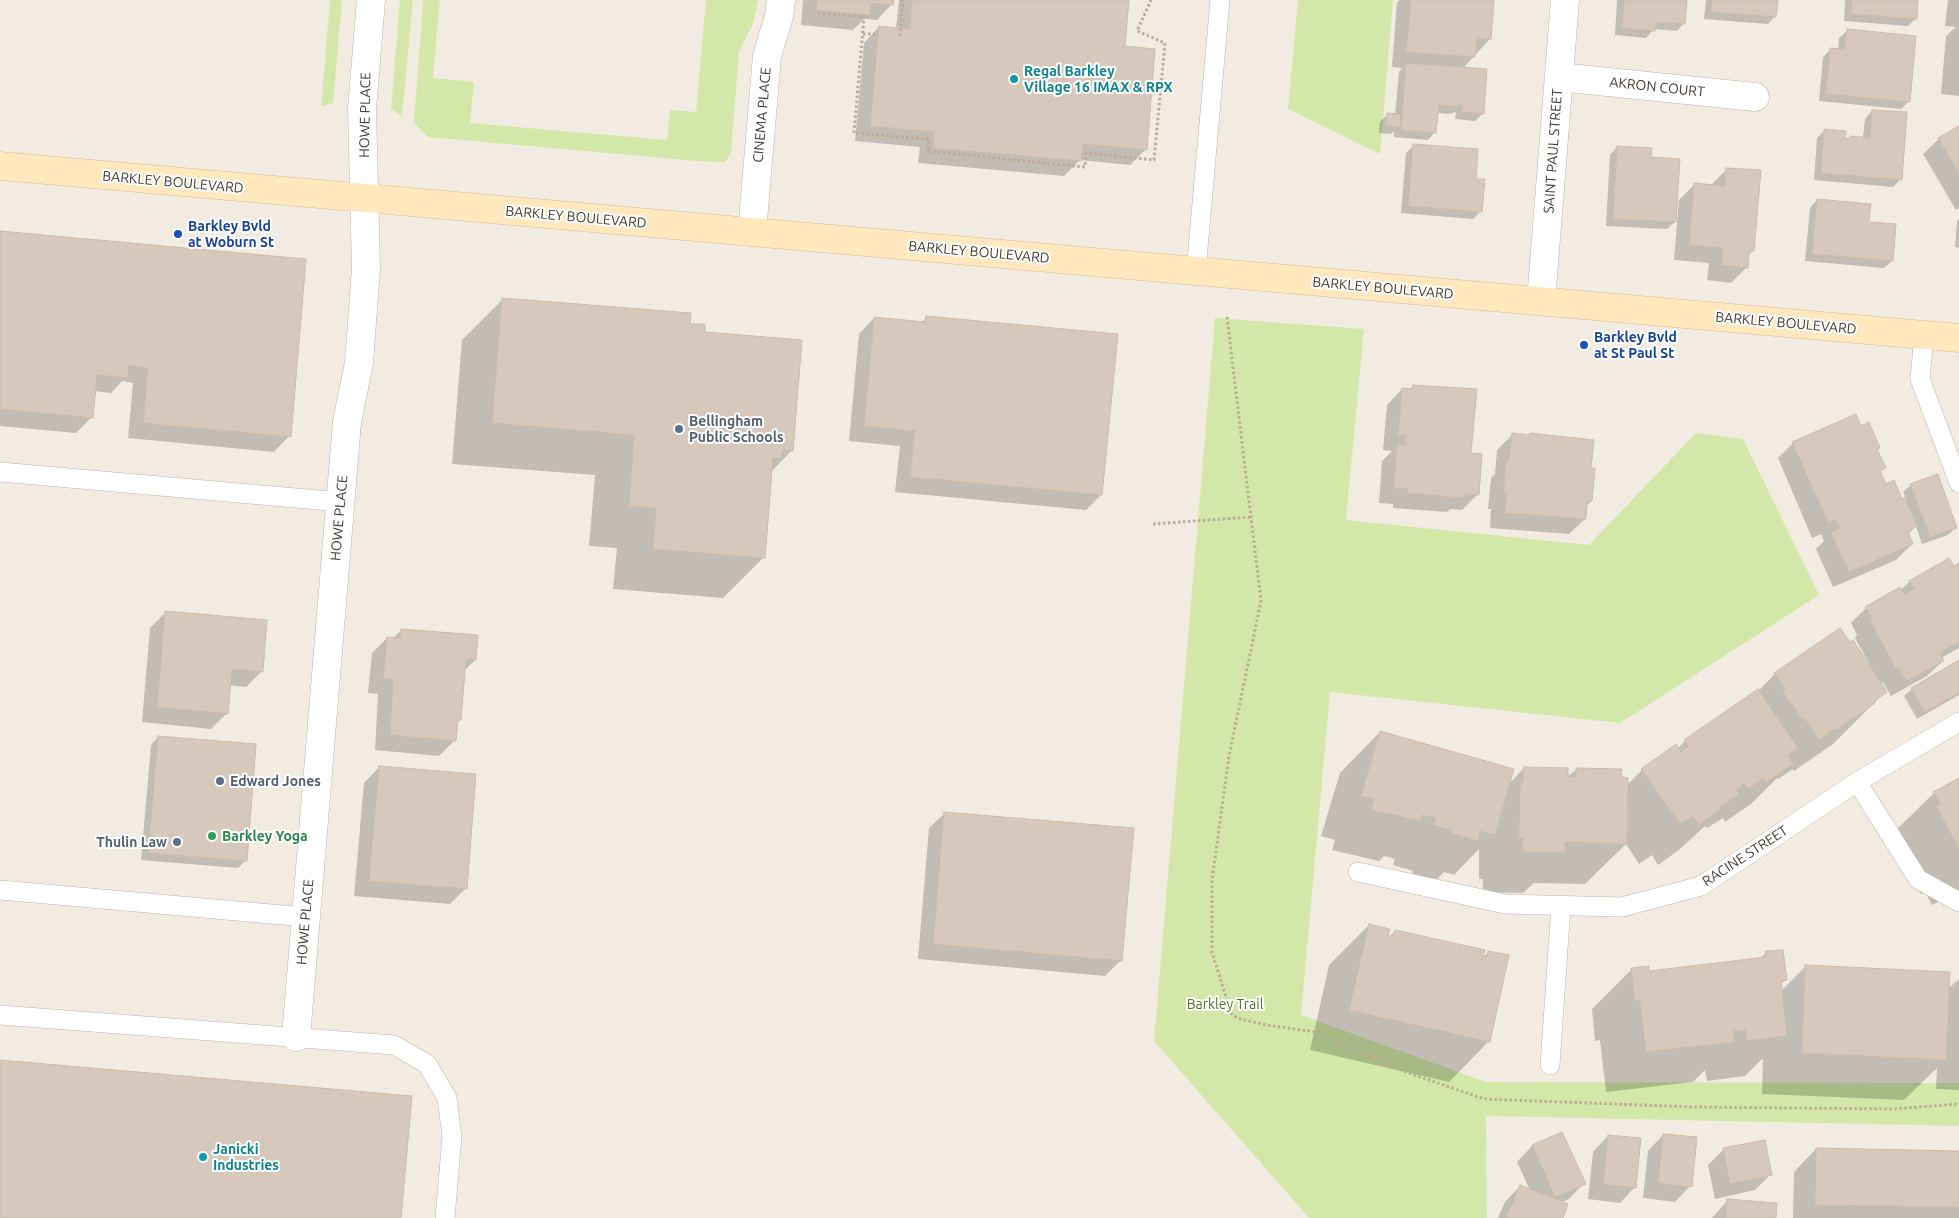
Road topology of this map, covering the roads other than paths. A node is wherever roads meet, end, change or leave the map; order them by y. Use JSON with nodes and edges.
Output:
{"nodes":[{"id":1,"x":371,"y":0,"type":"edge"},
{"id":2,"x":780,"y":0,"type":"edge"},
{"id":3,"x":1220,"y":0,"type":"edge"},
{"id":4,"x":1565,"y":0,"type":"edge"},
{"id":5,"x":1559,"y":77,"type":"junction"},
{"id":6,"x":1755,"y":97,"type":"dead end"},
{"id":7,"x":0,"y":166,"type":"edge"},
{"id":8,"x":365,"y":199,"type":"junction"},
{"id":9,"x":752,"y":232,"type":"junction"},
{"id":10,"x":1196,"y":271,"type":"junction"},
{"id":11,"x":1541,"y":302,"type":"junction"},
{"id":12,"x":1924,"y":335,"type":"junction"},
{"id":13,"x":1959,"y":338,"type":"edge"},
{"id":14,"x":0,"y":472,"type":"edge"},
{"id":15,"x":1959,"y":483,"type":"edge"},
{"id":16,"x":341,"y":502,"type":"junction"},
{"id":17,"x":1959,"y":722,"type":"edge"},
{"id":18,"x":1857,"y":782,"type":"junction"},
{"id":19,"x":1358,"y":872,"type":"dead end"},
{"id":20,"x":0,"y":890,"type":"edge"},
{"id":21,"x":1959,"y":902,"type":"edge"},
{"id":22,"x":1561,"y":906,"type":"junction"},
{"id":23,"x":305,"y":917,"type":"junction"},
{"id":24,"x":0,"y":1015,"type":"edge"},
{"id":25,"x":296,"y":1037,"type":"junction"},
{"id":26,"x":1550,"y":1065,"type":"dead end"},
{"id":27,"x":445,"y":1218,"type":"edge"}],
"edges":[{"from":1,"to":8,"type":"street","name":"HOWE PLACE"},
{"from":2,"to":9,"type":"street","name":"CINEMA PLACE"},
{"from":3,"to":10,"type":"lane"},
{"from":4,"to":5,"type":"street","name":"SAINT PAUL STREET"},
{"from":5,"to":6,"type":"street","name":"AKRON COURT"},
{"from":5,"to":11,"type":"street","name":"SAINT PAUL STREET"},
{"from":7,"to":8,"type":"main road","name":"BARKLEY BOULEVARD"},
{"from":8,"to":9,"type":"main road","name":"BARKLEY BOULEVARD"},
{"from":8,"to":16,"type":"street","name":"HOWE PLACE"},
{"from":9,"to":10,"type":"main road","name":"BARKLEY BOULEVARD"},
{"from":10,"to":11,"type":"main road","name":"BARKLEY BOULEVARD"},
{"from":11,"to":12,"type":"main road","name":"BARKLEY BOULEVARD"},
{"from":12,"to":13,"type":"main road","name":"BARKLEY BOULEVARD"},
{"from":12,"to":15,"type":"lane"},
{"from":14,"to":16,"type":"lane"},
{"from":16,"to":23,"type":"street","name":"HOWE PLACE"},
{"from":17,"to":18,"type":"lane","name":"RACINE STREET"},
{"from":18,"to":21,"type":"lane"},
{"from":18,"to":22,"type":"lane","name":"RACINE STREET"},
{"from":19,"to":22,"type":"lane","name":"RACINE STREET"},
{"from":20,"to":23,"type":"lane"},
{"from":22,"to":26,"type":"lane"},
{"from":23,"to":25,"type":"street","name":"HOWE PLACE"},
{"from":24,"to":25,"type":"lane"},
{"from":25,"to":27,"type":"lane"}]}
